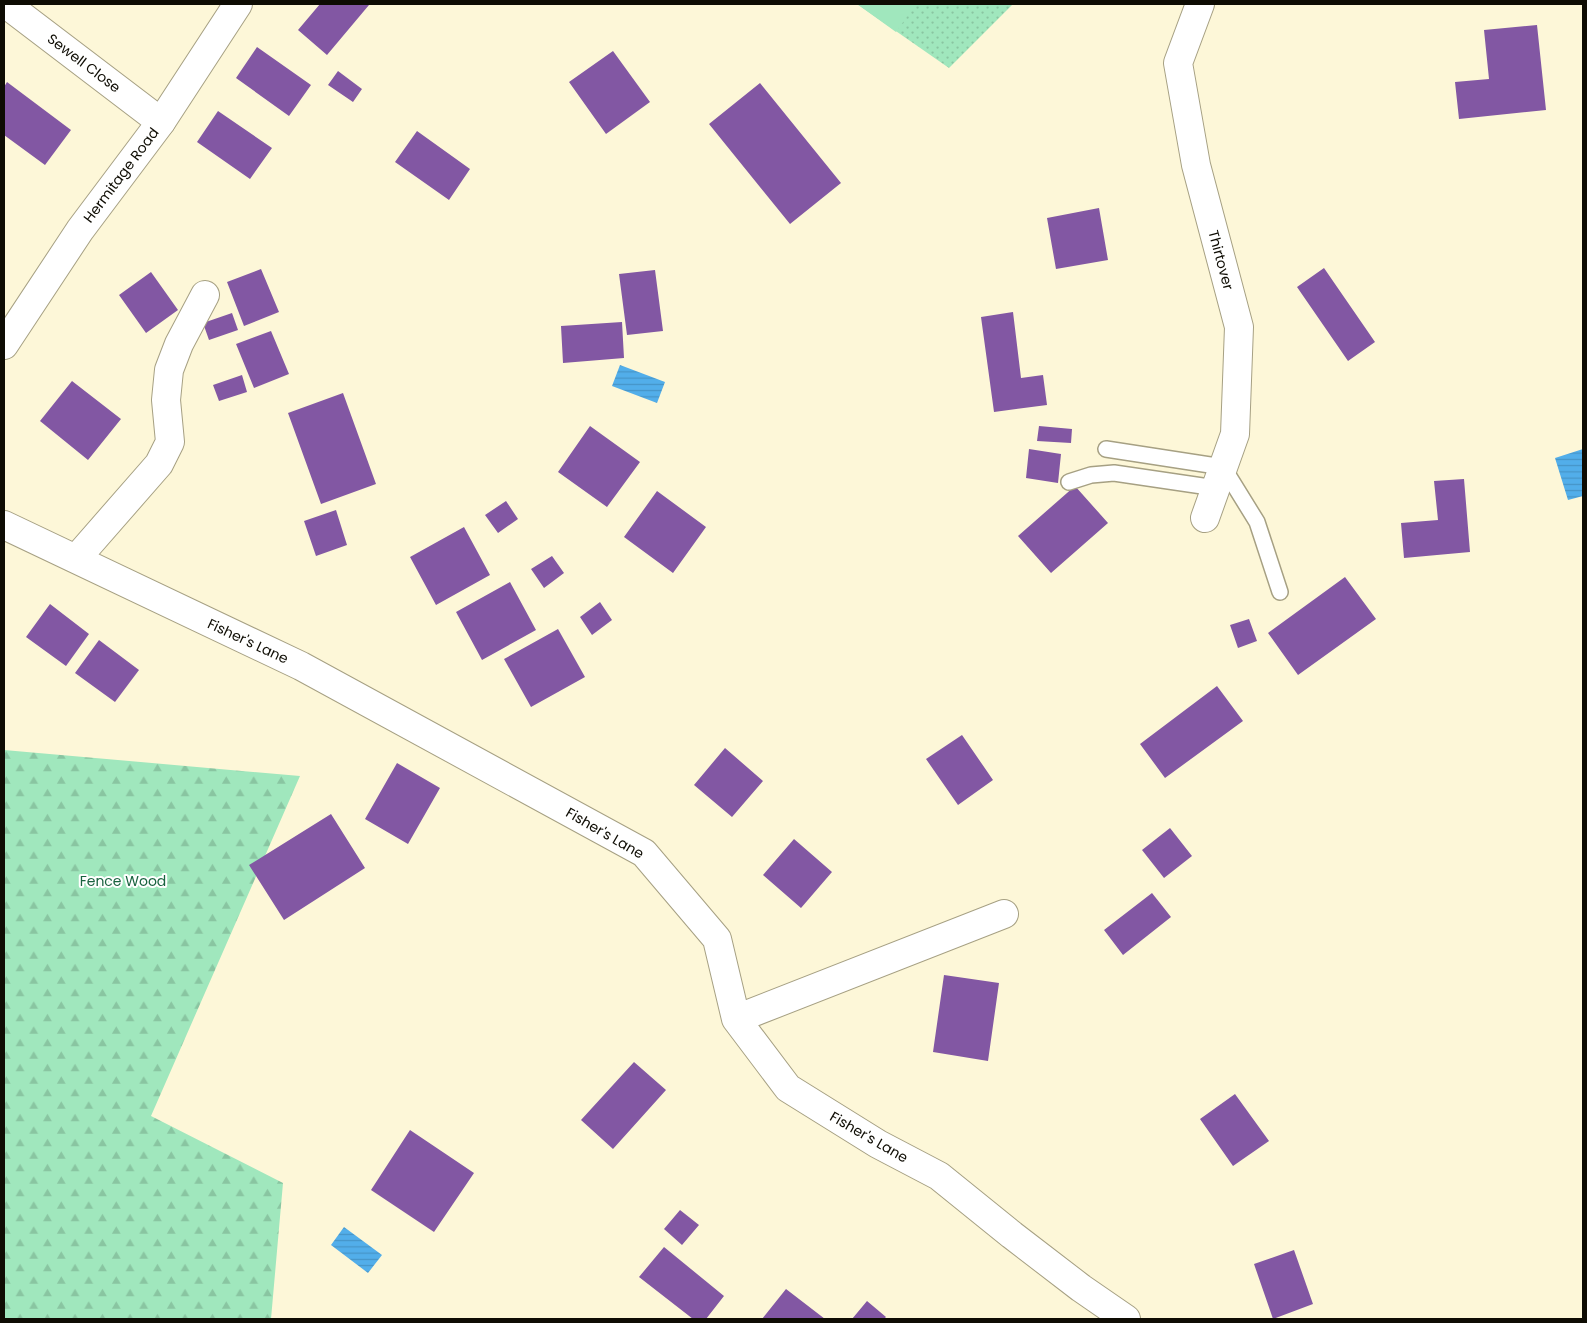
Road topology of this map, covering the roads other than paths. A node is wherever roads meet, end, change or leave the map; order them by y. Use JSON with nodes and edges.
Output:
{"nodes":[{"id":1,"x":6,"y":4,"type":"edge"},
{"id":2,"x":238,"y":4,"type":"edge"},
{"id":3,"x":1200,"y":4,"type":"edge"},
{"id":4,"x":161,"y":122,"type":"junction"},
{"id":5,"x":205,"y":295,"type":"dead end"},
{"id":6,"x":4,"y":346,"type":"edge"},
{"id":7,"x":1106,"y":449,"type":"dead end"},
{"id":8,"x":1220,"y":477,"type":"junction"},
{"id":9,"x":1069,"y":482,"type":"dead end"},
{"id":10,"x":1205,"y":518,"type":"dead end"},
{"id":11,"x":4,"y":525,"type":"edge"},
{"id":12,"x":76,"y":559,"type":"junction"},
{"id":13,"x":1280,"y":592,"type":"dead end"},
{"id":14,"x":1004,"y":914,"type":"dead end"},
{"id":15,"x":736,"y":1019,"type":"junction"},
{"id":16,"x":1126,"y":1319,"type":"edge"}],
"edges":[{"from":1,"to":4,"type":"street","name":"Sewell Close"},
{"from":2,"to":4,"type":"street","name":"Hermitage Road"},
{"from":3,"to":8,"type":"street","name":"Thirtover"},
{"from":4,"to":6,"type":"street","name":"Hermitage Road"},
{"from":5,"to":12,"type":"street"},
{"from":7,"to":8,"type":"lane"},
{"from":8,"to":9,"type":"lane"},
{"from":8,"to":10,"type":"street","name":"Thirtover"},
{"from":8,"to":13,"type":"lane"},
{"from":11,"to":12,"type":"street","name":"Fisher's Lane"},
{"from":12,"to":15,"type":"street","name":"Fisher's Lane"},
{"from":14,"to":15,"type":"street"},
{"from":15,"to":16,"type":"street","name":"Fisher's Lane"}]}
